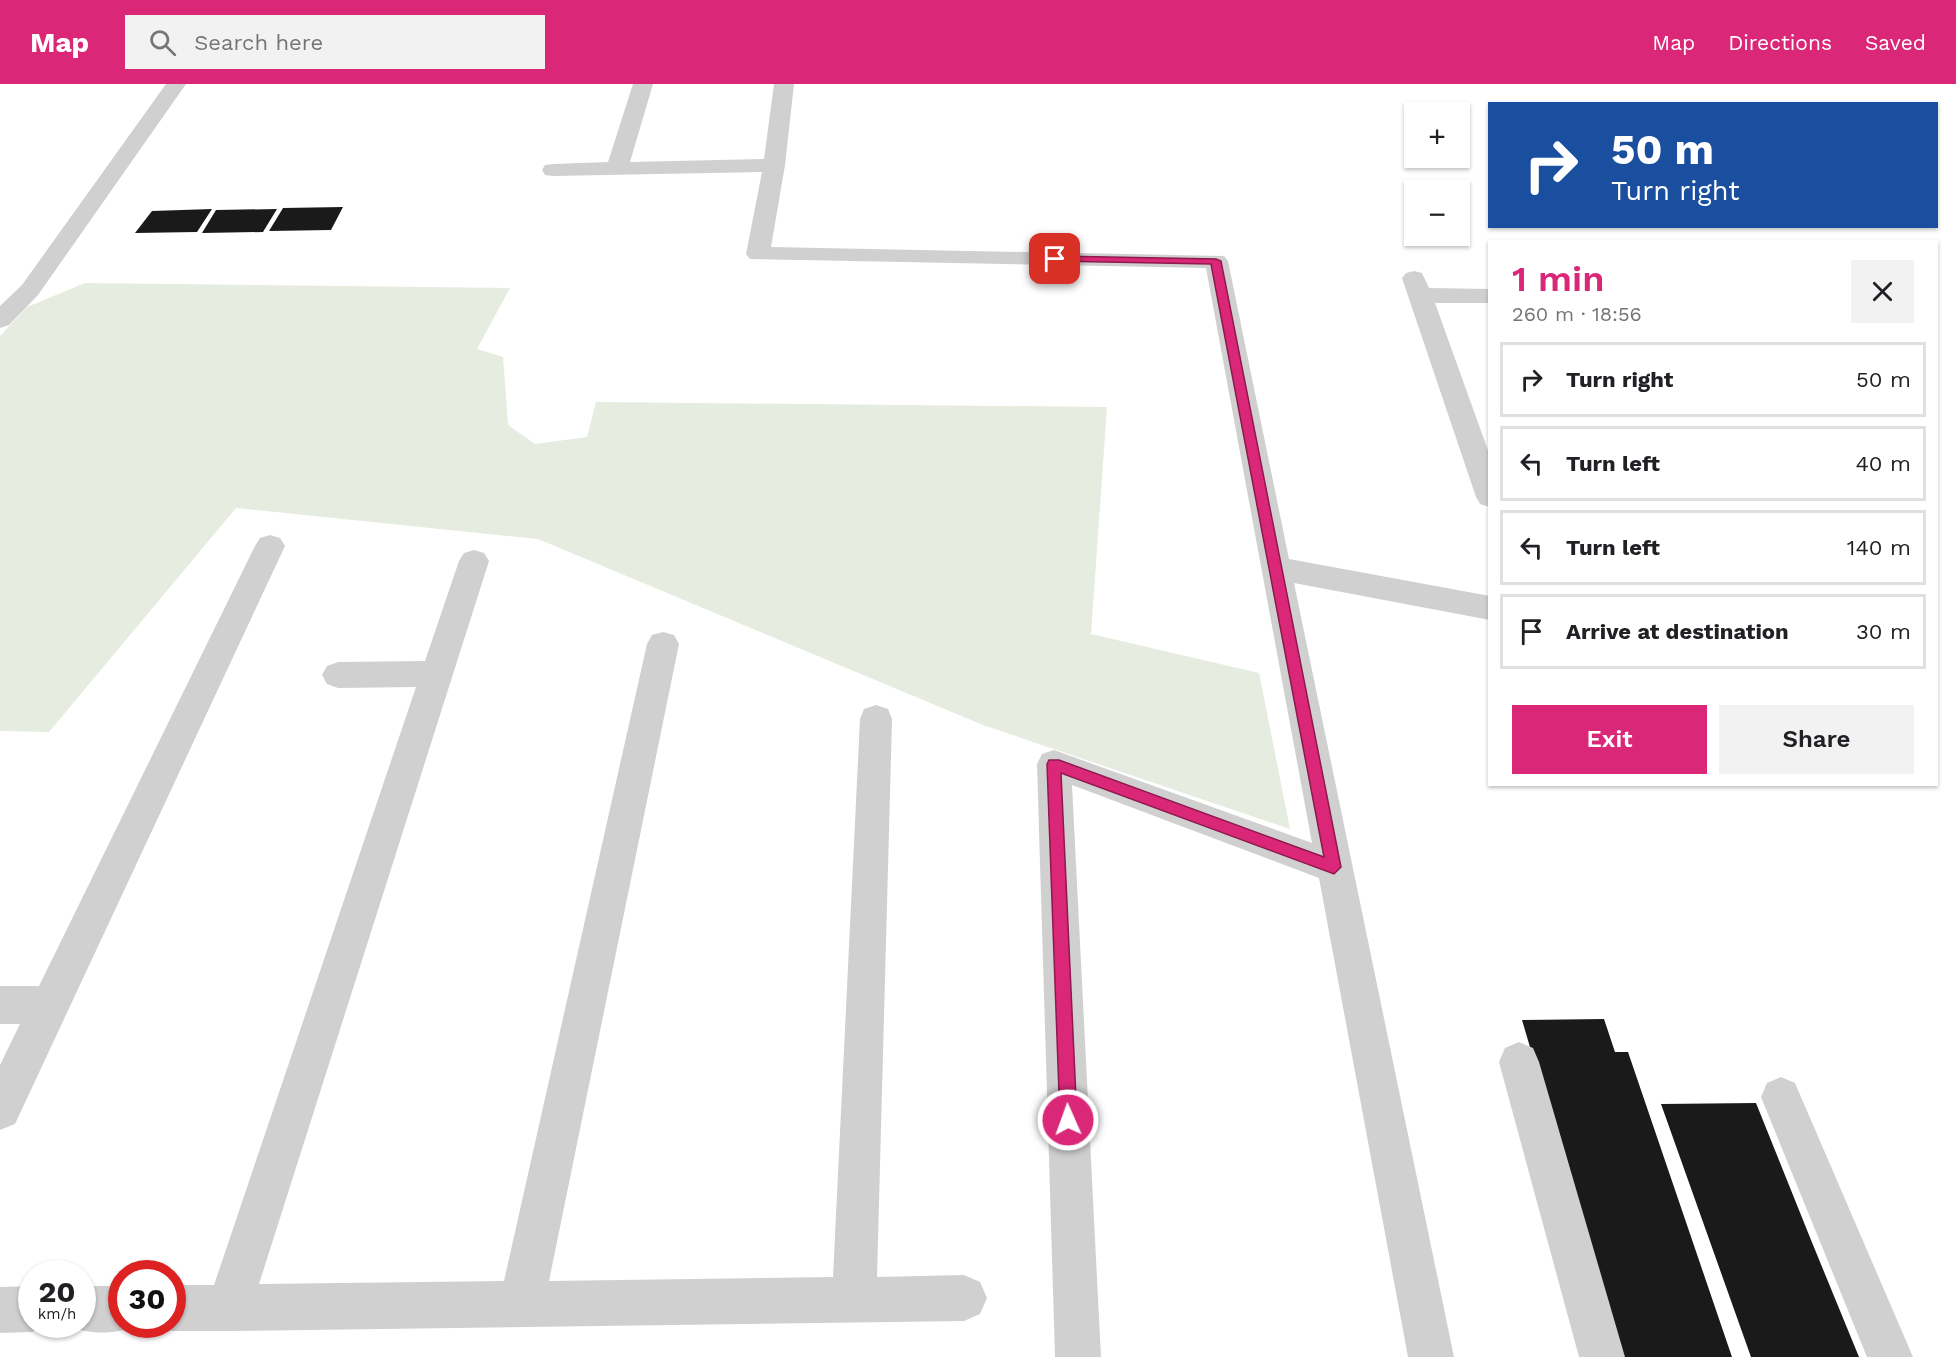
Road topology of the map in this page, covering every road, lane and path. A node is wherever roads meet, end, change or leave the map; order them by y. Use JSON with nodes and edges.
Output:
{"nodes":[{"id":1,"x":176,"y":84,"type":"edge"},
{"id":2,"x":643,"y":84,"type":"edge"},
{"id":3,"x":784,"y":84,"type":"edge"},
{"id":4,"x":774,"y":165,"type":"junction"},
{"id":5,"x":617,"y":168,"type":"junction"},
{"id":6,"x":553,"y":170,"type":"dead end"},
{"id":7,"x":1488,"y":296,"type":"edge"},
{"id":8,"x":0,"y":320,"type":"edge"},
{"id":9,"x":1488,"y":491,"type":"edge"},
{"id":10,"x":270,"y":546,"type":"dead end"},
{"id":11,"x":474,"y":561,"type":"dead end"},
{"id":12,"x":1275,"y":567,"type":"junction"},
{"id":13,"x":1488,"y":608,"type":"edge"},
{"id":14,"x":663,"y":644,"type":"dead end"},
{"id":15,"x":438,"y":674,"type":"junction"},
{"id":16,"x":338,"y":675,"type":"dead end"},
{"id":17,"x":876,"y":719,"type":"dead end"},
{"id":18,"x":1334,"y":867,"type":"junction"},
{"id":19,"x":0,"y":1005,"type":"edge"},
{"id":20,"x":50,"y":1005,"type":"junction"},
{"id":21,"x":1519,"y":1062,"type":"dead end"},
{"id":22,"x":1781,"y":1097,"type":"dead end"},
{"id":23,"x":0,"y":1109,"type":"edge"},
{"id":24,"x":964,"y":1298,"type":"dead end"},
{"id":25,"x":854,"y":1300,"type":"junction"},
{"id":26,"x":522,"y":1303,"type":"junction"},
{"id":27,"x":186,"y":1308,"type":"edge"},
{"id":28,"x":229,"y":1308,"type":"junction"},
{"id":29,"x":0,"y":1310,"type":"edge"},
{"id":30,"x":18,"y":1310,"type":"edge"},
{"id":31,"x":1078,"y":1357,"type":"edge"},
{"id":32,"x":1431,"y":1357,"type":"edge"},
{"id":33,"x":1602,"y":1357,"type":"edge"},
{"id":34,"x":1890,"y":1357,"type":"edge"}],
"edges":[{"from":1,"to":8,"type":"street"},
{"from":2,"to":5,"type":"street"},
{"from":3,"to":4,"type":"street"},
{"from":4,"to":5,"type":"street"},
{"from":4,"to":12,"type":"street"},
{"from":5,"to":6,"type":"street"},
{"from":7,"to":9,"type":"street"},
{"from":10,"to":20,"type":"street"},
{"from":11,"to":15,"type":"street"},
{"from":12,"to":13,"type":"street"},
{"from":12,"to":18,"type":"street"},
{"from":14,"to":26,"type":"street"},
{"from":15,"to":16,"type":"street"},
{"from":15,"to":28,"type":"street"},
{"from":17,"to":25,"type":"street"},
{"from":18,"to":31,"type":"street"},
{"from":18,"to":32,"type":"street"},
{"from":19,"to":20,"type":"street"},
{"from":20,"to":23,"type":"street"},
{"from":21,"to":33,"type":"street"},
{"from":22,"to":34,"type":"street"},
{"from":24,"to":25,"type":"street"},
{"from":25,"to":26,"type":"street"},
{"from":26,"to":28,"type":"street"},
{"from":27,"to":28,"type":"street"},
{"from":29,"to":30,"type":"street"}]}
